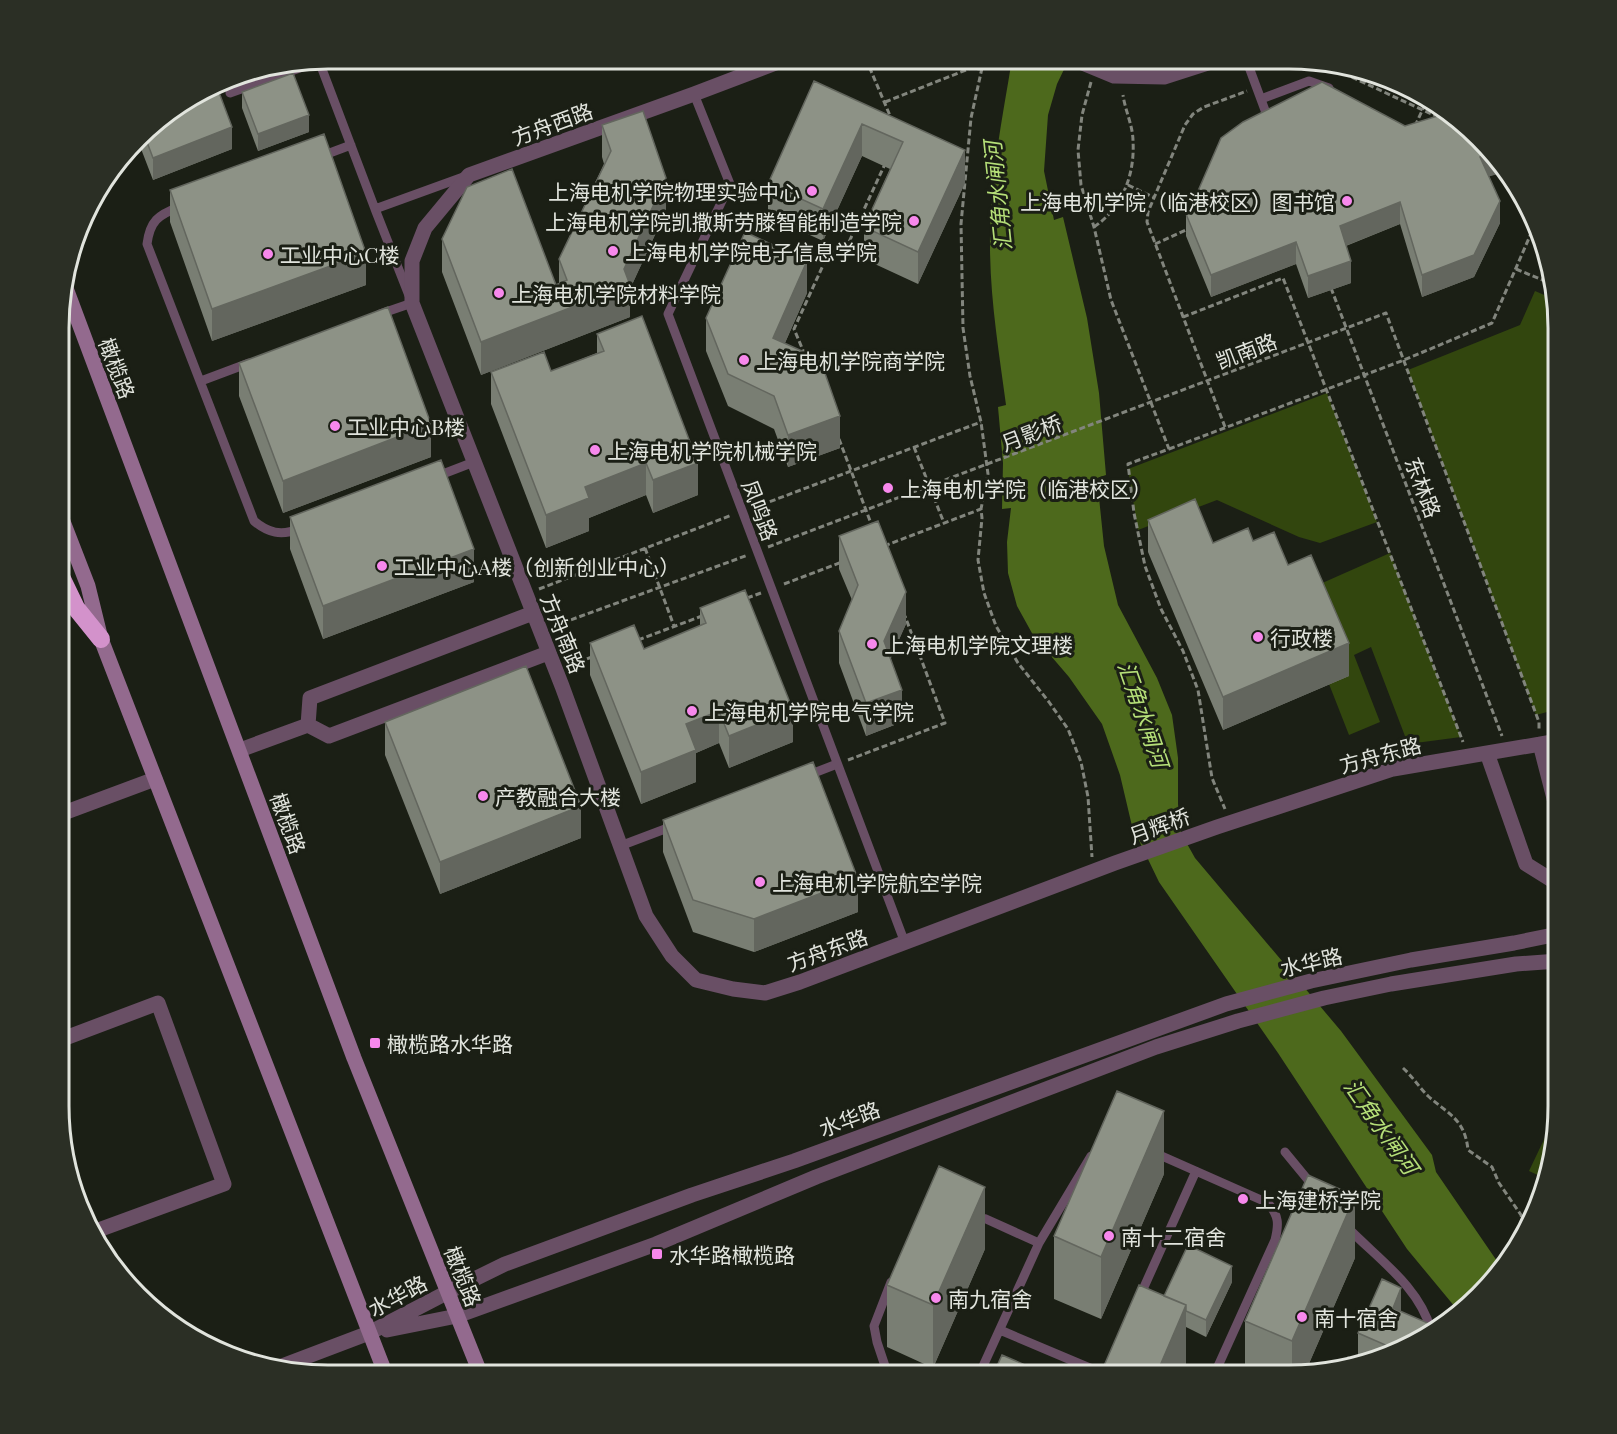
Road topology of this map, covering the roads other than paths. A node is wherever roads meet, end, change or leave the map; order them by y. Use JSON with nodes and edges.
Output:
{"nodes":[{"id":1,"x":322,"y":69,"type":"edge"},
{"id":2,"x":760,"y":69,"type":"edge"},
{"id":3,"x":1097,"y":69,"type":"edge"},
{"id":4,"x":1189,"y":69,"type":"edge"},
{"id":5,"x":1250,"y":69,"type":"edge"},
{"id":6,"x":288,"y":72,"type":"edge"},
{"id":7,"x":1338,"y":91,"type":"edge"},
{"id":8,"x":230,"y":93,"type":"dead end"},
{"id":9,"x":694,"y":94,"type":"junction"},
{"id":10,"x":1261,"y":99,"type":"junction"},
{"id":11,"x":1270,"y":123,"type":"edge"},
{"id":12,"x":351,"y":145,"type":"junction"},
{"id":13,"x":308,"y":161,"type":"edge"},
{"id":14,"x":469,"y":175,"type":"junction"},
{"id":15,"x":189,"y":204,"type":"edge"},
{"id":16,"x":375,"y":208,"type":"junction"},
{"id":17,"x":71,"y":300,"type":"edge"},
{"id":18,"x":412,"y":303,"type":"junction"},
{"id":19,"x":375,"y":316,"type":"edge"},
{"id":20,"x":255,"y":361,"type":"edge"},
{"id":21,"x":201,"y":381,"type":"junction"},
{"id":22,"x":474,"y":462,"type":"junction"},
{"id":23,"x":421,"y":483,"type":"edge"},
{"id":24,"x":304,"y":528,"type":"edge"},
{"id":25,"x":69,"y":537,"type":"edge"},
{"id":26,"x":69,"y":594,"type":"edge"},
{"id":27,"x":533,"y":613,"type":"junction"},
{"id":28,"x":101,"y":639,"type":"junction"},
{"id":29,"x":548,"y":653,"type":"junction"},
{"id":30,"x":308,"y":725,"type":"junction"},
{"id":31,"x":1548,"y":743,"type":"edge"},
{"id":32,"x":1540,"y":744,"type":"junction"},
{"id":33,"x":240,"y":750,"type":"junction"},
{"id":34,"x":1486,"y":753,"type":"junction"},
{"id":35,"x":837,"y":764,"type":"junction"},
{"id":36,"x":1548,"y":775,"type":"edge"},
{"id":37,"x":155,"y":778,"type":"junction"},
{"id":38,"x":794,"y":780,"type":"edge"},
{"id":39,"x":69,"y":811,"type":"edge"},
{"id":40,"x":685,"y":822,"type":"edge"},
{"id":41,"x":1223,"y":824,"type":"joint"},
{"id":42,"x":620,"y":846,"type":"junction"},
{"id":43,"x":1115,"y":863,"type":"joint"},
{"id":44,"x":1548,"y":878,"type":"edge"},
{"id":45,"x":1548,"y":936,"type":"edge"},
{"id":46,"x":905,"y":943,"type":"junction"},
{"id":47,"x":1548,"y":961,"type":"edge"},
{"id":48,"x":69,"y":1037,"type":"edge"},
{"id":49,"x":1100,"y":1146,"type":"edge"},
{"id":50,"x":1141,"y":1148,"type":"edge"},
{"id":51,"x":1285,"y":1152,"type":"dead end"},
{"id":52,"x":1196,"y":1171,"type":"junction"},
{"id":53,"x":1318,"y":1192,"type":"edge"},
{"id":54,"x":961,"y":1215,"type":"edge"},
{"id":55,"x":1343,"y":1223,"type":"edge"},
{"id":56,"x":101,"y":1229,"type":"edge"},
{"id":57,"x":1039,"y":1243,"type":"junction"},
{"id":58,"x":896,"y":1270,"type":"edge"},
{"id":59,"x":448,"y":1292,"type":"junction"},
{"id":60,"x":1137,"y":1302,"type":"edge"},
{"id":61,"x":457,"y":1316,"type":"junction"},
{"id":62,"x":1428,"y":1324,"type":"edge"},
{"id":63,"x":1000,"y":1330,"type":"junction"},
{"id":64,"x":369,"y":1333,"type":"junction"},
{"id":65,"x":291,"y":1362,"type":"edge"},
{"id":66,"x":382,"y":1365,"type":"edge"},
{"id":67,"x":477,"y":1365,"type":"edge"},
{"id":68,"x":885,"y":1365,"type":"edge"},
{"id":69,"x":984,"y":1365,"type":"edge"},
{"id":70,"x":1088,"y":1365,"type":"edge"},
{"id":71,"x":1219,"y":1365,"type":"edge"}],
"edges":[{"from":1,"to":12,"type":"lane"},
{"from":2,"to":9,"type":"street","name":"方舟西路"},
{"from":3,"to":4,"type":"street"},
{"from":5,"to":10,"type":"lane"},
{"from":6,"to":8,"type":"lane"},
{"from":7,"to":10,"type":"lane"},
{"from":9,"to":14,"type":"street","name":"方舟西路"},
{"from":9,"to":35,"type":"lane","name":"凤鸣路"},
{"from":10,"to":11,"type":"lane"},
{"from":12,"to":13,"type":"lane"},
{"from":12,"to":16,"type":"lane"},
{"from":14,"to":16,"type":"lane"},
{"from":14,"to":18,"type":"street"},
{"from":15,"to":21,"type":"lane"},
{"from":16,"to":18,"type":"lane"},
{"from":17,"to":33,"type":"main road","name":"橄榄路"},
{"from":18,"to":19,"type":"lane"},
{"from":18,"to":22,"type":"street","name":"方舟南路"},
{"from":20,"to":21,"type":"lane"},
{"from":21,"to":24,"type":"lane"},
{"from":22,"to":23,"type":"lane"},
{"from":22,"to":27,"type":"street","name":"方舟南路"},
{"from":25,"to":28,"type":"main road"},
{"from":26,"to":28,"type":"highway"},
{"from":27,"to":29,"type":"street","name":"方舟南路"},
{"from":27,"to":30,"type":"street"},
{"from":28,"to":37,"type":"main road"},
{"from":29,"to":30,"type":"street"},
{"from":29,"to":42,"type":"street","name":"方舟南路"},
{"from":30,"to":33,"type":"street"},
{"from":31,"to":32,"type":"street","name":"方舟东路"},
{"from":32,"to":34,"type":"street","name":"方舟东路"},
{"from":32,"to":36,"type":"street"},
{"from":33,"to":59,"type":"main road","name":"橄榄路"},
{"from":34,"to":41,"type":"street","name":"方舟东路"},
{"from":34,"to":44,"type":"street"},
{"from":35,"to":38,"type":"lane"},
{"from":35,"to":46,"type":"lane","name":"凤鸣路"},
{"from":37,"to":39,"type":"street"},
{"from":37,"to":64,"type":"main road"},
{"from":40,"to":42,"type":"lane"},
{"from":41,"to":43,"type":"street","name":"月辉桥"},
{"from":42,"to":46,"type":"street","name":"方舟东路"},
{"from":43,"to":46,"type":"street","name":"方舟东路"},
{"from":45,"to":59,"type":"street","name":"水华路"},
{"from":47,"to":61,"type":"street","name":"水华路"},
{"from":48,"to":56,"type":"street"},
{"from":49,"to":57,"type":"lane"},
{"from":50,"to":52,"type":"lane"},
{"from":51,"to":53,"type":"lane"},
{"from":52,"to":60,"type":"lane"},
{"from":52,"to":71,"type":"lane"},
{"from":54,"to":57,"type":"lane"},
{"from":55,"to":62,"type":"lane"},
{"from":57,"to":63,"type":"lane"},
{"from":58,"to":68,"type":"lane"},
{"from":59,"to":61,"type":"main road","name":"橄榄路"},
{"from":59,"to":64,"type":"street","name":"水华路"},
{"from":61,"to":64,"type":"street","name":"水华路"},
{"from":61,"to":67,"type":"main road","name":"橄榄路"},
{"from":63,"to":69,"type":"lane"},
{"from":63,"to":70,"type":"lane"},
{"from":64,"to":65,"type":"street"},
{"from":64,"to":66,"type":"main road"}]}
